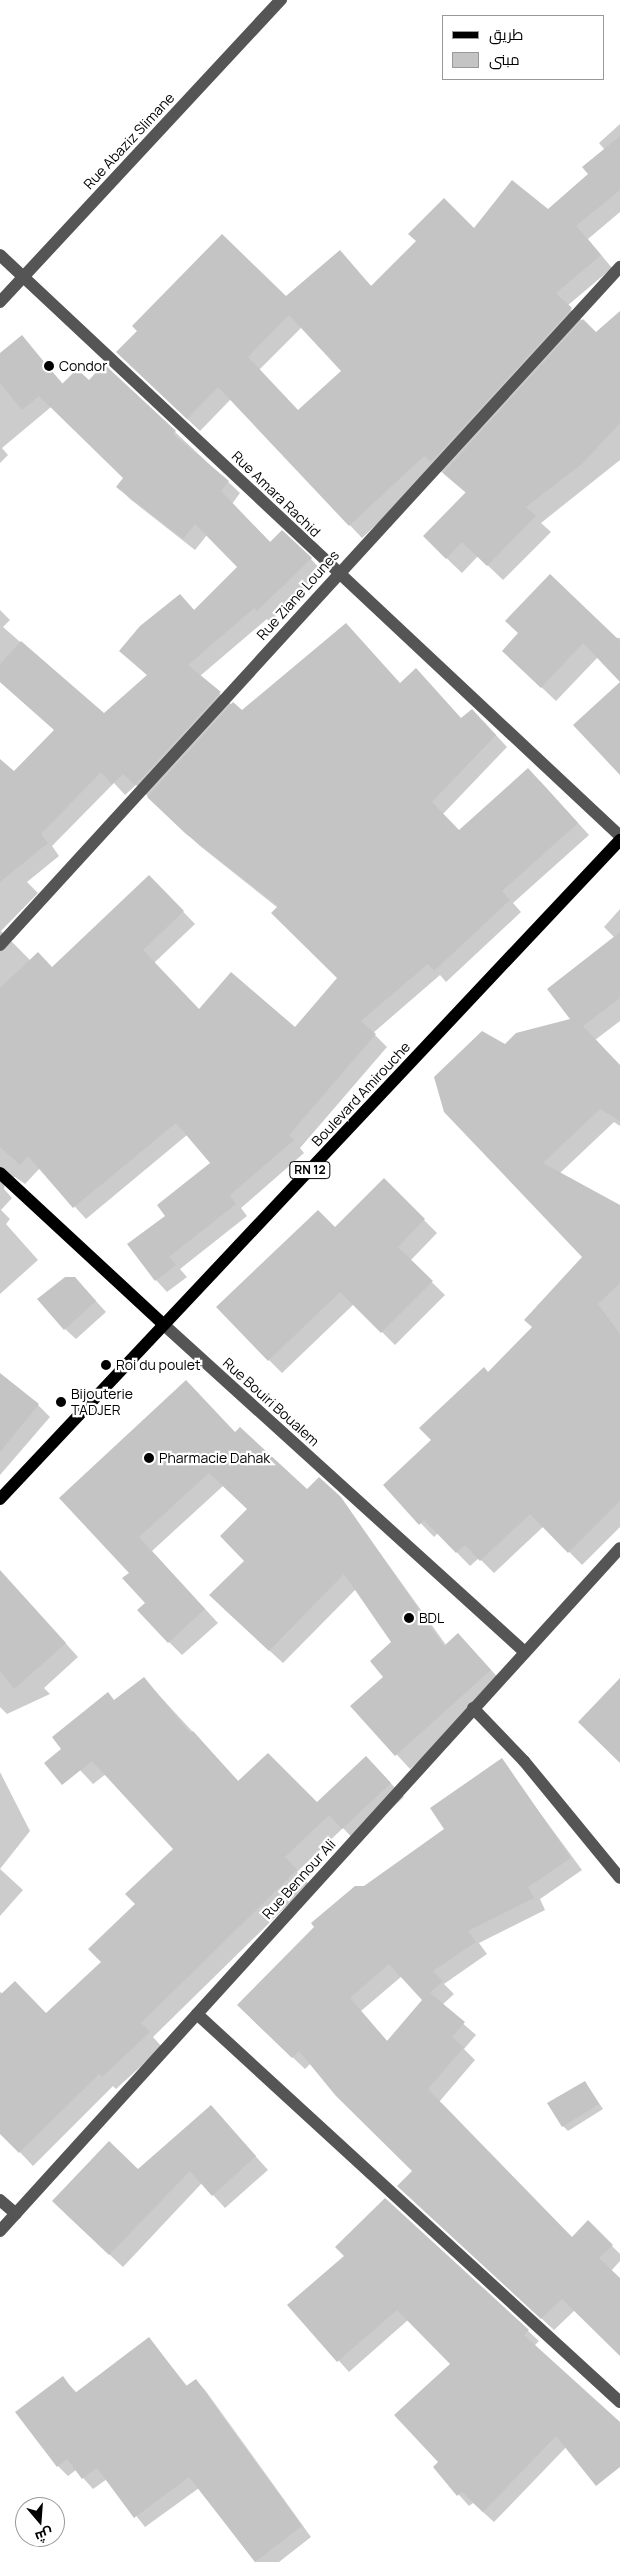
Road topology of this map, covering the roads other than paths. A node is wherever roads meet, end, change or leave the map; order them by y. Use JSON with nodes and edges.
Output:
{"nodes":[{"id":1,"x":281,"y":0,"type":"edge"},
{"id":2,"x":0,"y":255,"type":"edge"},
{"id":3,"x":620,"y":267,"type":"edge"},
{"id":4,"x":24,"y":276,"type":"junction"},
{"id":5,"x":0,"y":302,"type":"edge"},
{"id":6,"x":338,"y":574,"type":"junction"},
{"id":7,"x":620,"y":836,"type":"edge"},
{"id":8,"x":620,"y":840,"type":"edge"},
{"id":9,"x":0,"y":945,"type":"edge"},
{"id":10,"x":0,"y":1173,"type":"edge"},
{"id":11,"x":163,"y":1324,"type":"junction"},
{"id":12,"x":0,"y":1499,"type":"edge"},
{"id":13,"x":620,"y":1548,"type":"edge"},
{"id":14,"x":523,"y":1651,"type":"junction"},
{"id":15,"x":473,"y":1708,"type":"junction"},
{"id":16,"x":620,"y":1878,"type":"edge"},
{"id":17,"x":197,"y":2014,"type":"junction"},
{"id":18,"x":0,"y":2200,"type":"edge"},
{"id":19,"x":16,"y":2214,"type":"junction"},
{"id":20,"x":0,"y":2231,"type":"edge"},
{"id":21,"x":620,"y":2402,"type":"edge"}],
"edges":[{"from":1,"to":4,"type":"street","name":"Rue Abaziz Slimane"},
{"from":2,"to":4,"type":"street","name":"Rue Amara Rachid"},
{"from":3,"to":6,"type":"street","name":"Rue Ziane Lounes"},
{"from":4,"to":5,"type":"street","name":"Rue Abaziz Slimane"},
{"from":4,"to":6,"type":"street","name":"Rue Amara Rachid"},
{"from":6,"to":7,"type":"street","name":"Rue Amara Rachid"},
{"from":6,"to":9,"type":"street","name":"Rue Ziane Lounes"},
{"from":8,"to":11,"type":"main road","name":"Boulevard Amirouche","number":"RN 12"},
{"from":10,"to":11,"type":"main road","name":"Rue Bouiri Boualem"},
{"from":11,"to":12,"type":"main road","name":"Boulevard Amirouche","number":"RN 12"},
{"from":11,"to":14,"type":"street","name":"Rue Bouiri Boualem"},
{"from":13,"to":14,"type":"street","name":"Rue Bennour Ali"},
{"from":14,"to":15,"type":"street","name":"Rue Bennour Ali"},
{"from":15,"to":16,"type":"street"},
{"from":15,"to":17,"type":"street","name":"Rue Bennour Ali"},
{"from":17,"to":19,"type":"street","name":"Rue Bennour Ali"},
{"from":17,"to":21,"type":"street"},
{"from":18,"to":19,"type":"street"},
{"from":19,"to":20,"type":"street","name":"Rue Bennour Ali"}]}
